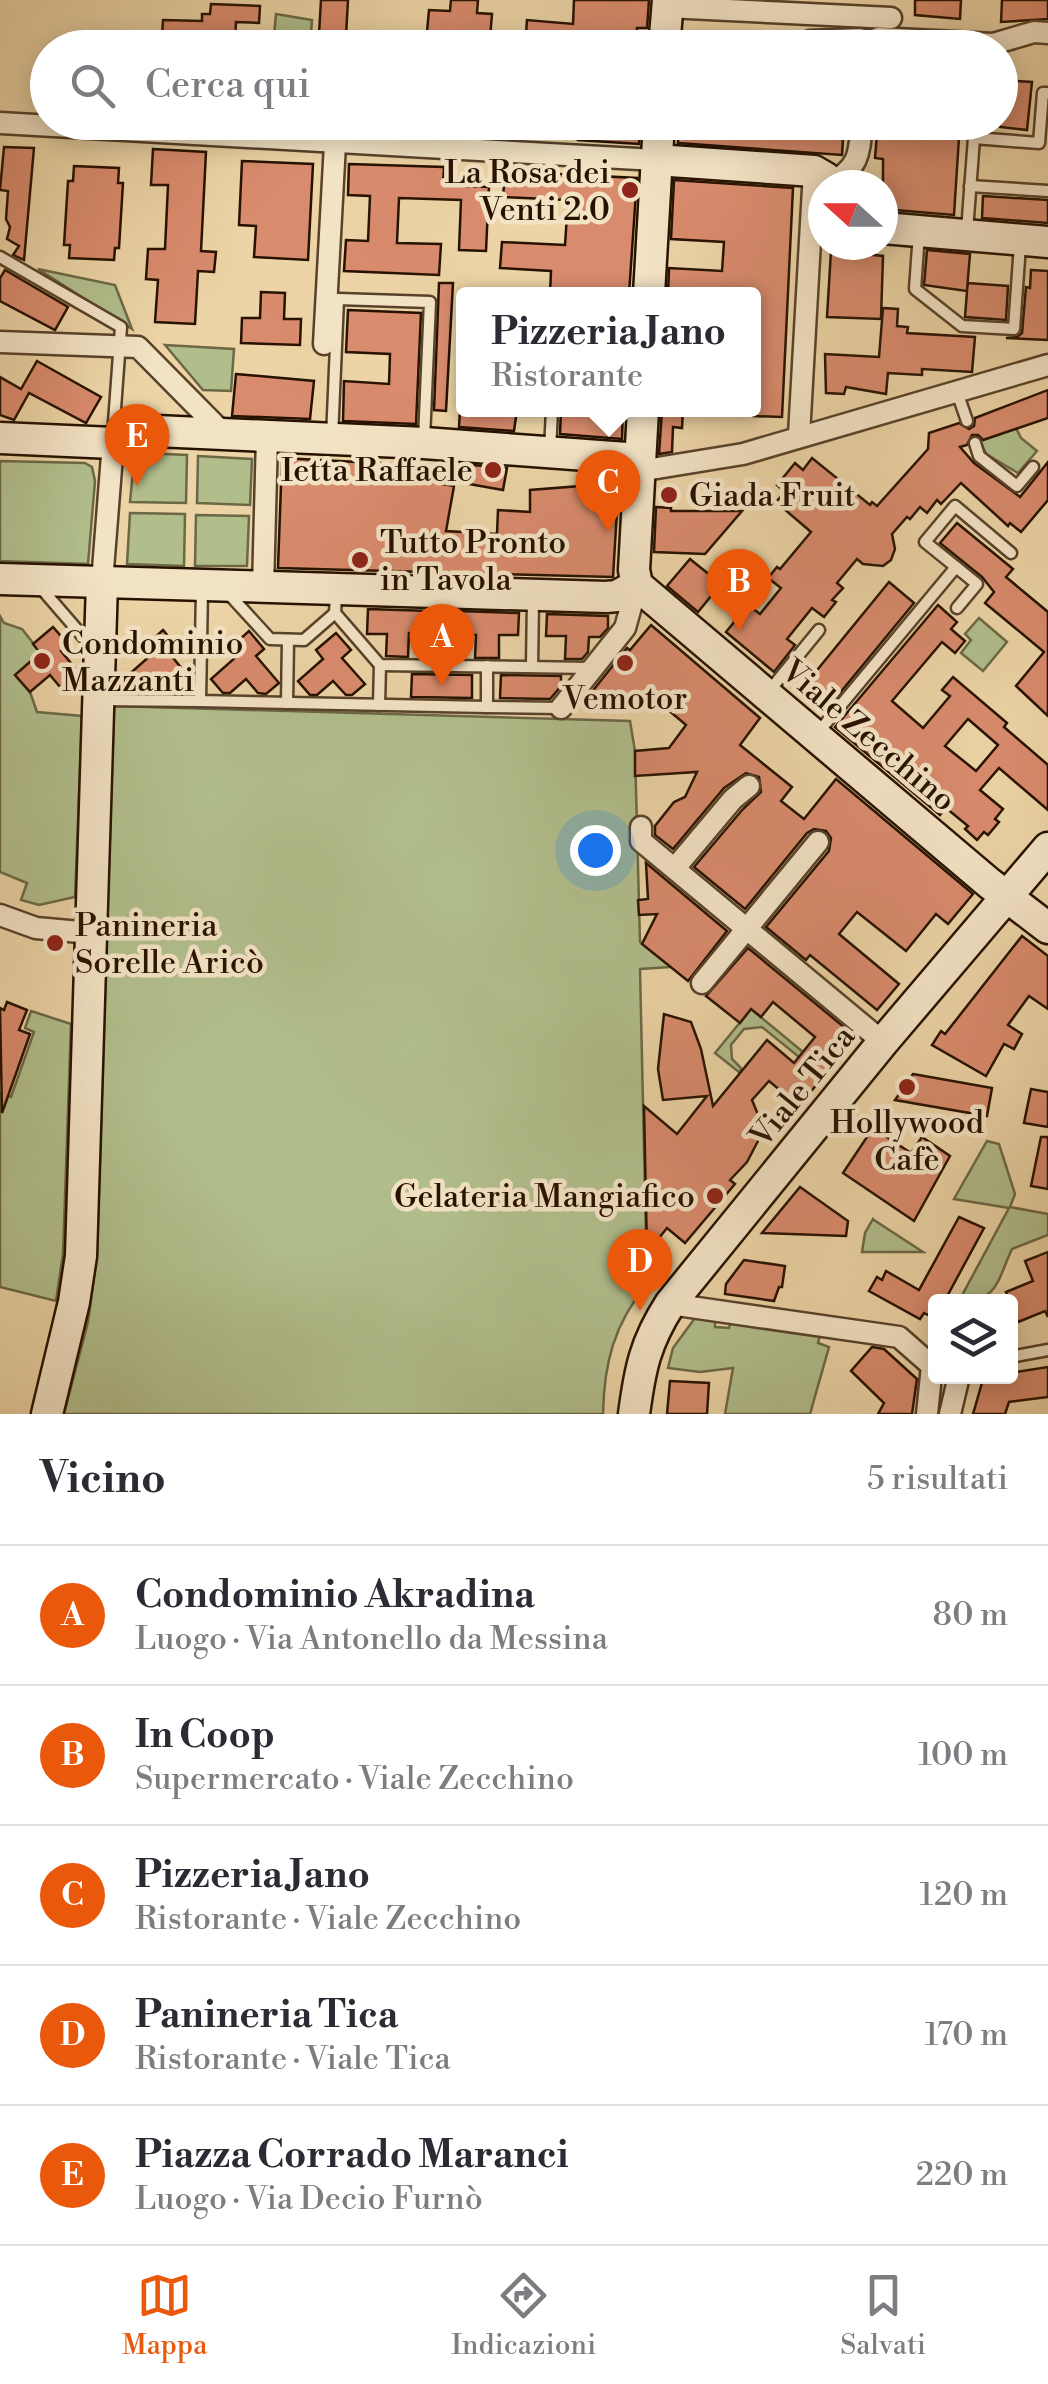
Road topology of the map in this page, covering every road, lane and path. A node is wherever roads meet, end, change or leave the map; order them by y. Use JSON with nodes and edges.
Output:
{"nodes":[{"id":1,"x":668,"y":3,"type":"edge"},
{"id":2,"x":752,"y":6,"type":"edge"},
{"id":3,"x":891,"y":9,"type":"edge"},
{"id":4,"x":666,"y":30,"type":"edge"},
{"id":5,"x":1048,"y":33,"type":"edge"},
{"id":6,"x":1018,"y":37,"type":"edge"},
{"id":7,"x":1048,"y":93,"type":"edge"},
{"id":8,"x":0,"y":124,"type":"edge"},
{"id":9,"x":30,"y":125,"type":"edge"},
{"id":10,"x":291,"y":140,"type":"edge"},
{"id":11,"x":657,"y":140,"type":"edge"},
{"id":12,"x":860,"y":140,"type":"edge"},
{"id":13,"x":974,"y":140,"type":"edge"},
{"id":14,"x":1000,"y":140,"type":"edge"},
{"id":15,"x":335,"y":144,"type":"junction"},
{"id":16,"x":656,"y":160,"type":"junction"},
{"id":17,"x":847,"y":170,"type":"edge"},
{"id":18,"x":808,"y":178,"type":"edge"},
{"id":19,"x":970,"y":186,"type":"junction"},
{"id":20,"x":1048,"y":191,"type":"edge"},
{"id":21,"x":898,"y":230,"type":"edge"},
{"id":22,"x":919,"y":232,"type":"junction"},
{"id":23,"x":966,"y":235,"type":"junction"},
{"id":24,"x":1034,"y":240,"type":"edge"},
{"id":25,"x":0,"y":256,"type":"edge"},
{"id":26,"x":814,"y":260,"type":"edge"},
{"id":27,"x":649,"y":287,"type":"edge"},
{"id":28,"x":0,"y":342,"type":"edge"},
{"id":29,"x":324,"y":344,"type":"dead end"},
{"id":30,"x":120,"y":346,"type":"junction"},
{"id":31,"x":1048,"y":366,"type":"edge"},
{"id":32,"x":958,"y":392,"type":"junction"},
{"id":33,"x":552,"y":417,"type":"edge"},
{"id":34,"x":643,"y":417,"type":"edge"},
{"id":35,"x":967,"y":420,"type":"dead end"},
{"id":36,"x":223,"y":433,"type":"junction"},
{"id":37,"x":800,"y":435,"type":"junction"},
{"id":38,"x":268,"y":436,"type":"junction"},
{"id":39,"x":0,"y":438,"type":"edge"},
{"id":40,"x":332,"y":439,"type":"junction"},
{"id":41,"x":113,"y":443,"type":"junction"},
{"id":42,"x":424,"y":443,"type":"junction"},
{"id":43,"x":974,"y":443,"type":"dead end"},
{"id":44,"x":550,"y":452,"type":"junction"},
{"id":45,"x":640,"y":465,"type":"junction"},
{"id":46,"x":1033,"y":467,"type":"dead end"},
{"id":47,"x":1011,"y":552,"type":"dead end"},
{"id":48,"x":956,"y":567,"type":"junction"},
{"id":49,"x":0,"y":579,"type":"edge"},
{"id":50,"x":33,"y":580,"type":"junction"},
{"id":51,"x":102,"y":582,"type":"junction"},
{"id":52,"x":637,"y":585,"type":"junction"},
{"id":53,"x":212,"y":587,"type":"junction"},
{"id":54,"x":263,"y":588,"type":"junction"},
{"id":55,"x":442,"y":593,"type":"junction"},
{"id":56,"x":533,"y":594,"type":"junction"},
{"id":57,"x":335,"y":602,"type":"junction"},
{"id":58,"x":957,"y":608,"type":"dead end"},
{"id":59,"x":819,"y":630,"type":"dead end"},
{"id":60,"x":288,"y":640,"type":"junction"},
{"id":61,"x":100,"y":655,"type":"junction"},
{"id":62,"x":380,"y":664,"type":"junction"},
{"id":63,"x":441,"y":666,"type":"junction"},
{"id":64,"x":487,"y":666,"type":"junction"},
{"id":65,"x":532,"y":667,"type":"junction"},
{"id":66,"x":592,"y":668,"type":"junction"},
{"id":67,"x":766,"y":694,"type":"junction"},
{"id":68,"x":98,"y":700,"type":"junction"},
{"id":69,"x":200,"y":702,"type":"junction"},
{"id":70,"x":287,"y":703,"type":"junction"},
{"id":71,"x":379,"y":705,"type":"junction"},
{"id":72,"x":487,"y":707,"type":"junction"},
{"id":73,"x":561,"y":708,"type":"joint"},
{"id":74,"x":816,"y":736,"type":"junction"},
{"id":75,"x":749,"y":786,"type":"dead end"},
{"id":76,"x":641,"y":827,"type":"dead end"},
{"id":77,"x":818,"y":842,"type":"dead end"},
{"id":78,"x":1048,"y":848,"type":"edge"},
{"id":79,"x":675,"y":868,"type":"junction"},
{"id":80,"x":1006,"y":898,"type":"junction"},
{"id":81,"x":0,"y":915,"type":"edge"},
{"id":82,"x":747,"y":928,"type":"junction"},
{"id":83,"x":1048,"y":928,"type":"edge"},
{"id":84,"x":91,"y":933,"type":"junction"},
{"id":85,"x":702,"y":984,"type":"dead end"},
{"id":86,"x":883,"y":1042,"type":"junction"},
{"id":87,"x":670,"y":1304,"type":"junction"},
{"id":88,"x":1048,"y":1350,"type":"edge"},
{"id":89,"x":1018,"y":1356,"type":"edge"},
{"id":90,"x":957,"y":1384,"type":"edge"},
{"id":91,"x":637,"y":1404,"type":"edge"},
{"id":92,"x":47,"y":1413,"type":"edge"},
{"id":93,"x":927,"y":1414,"type":"edge"},
{"id":94,"x":950,"y":1414,"type":"edge"}],
"edges":[{"from":1,"to":2,"type":"street"},
{"from":1,"to":4,"type":"street"},
{"from":2,"to":3,"type":"street"},
{"from":5,"to":6,"type":"street"},
{"from":7,"to":14,"type":"lane"},
{"from":8,"to":9,"type":"street"},
{"from":10,"to":15,"type":"street"},
{"from":11,"to":16,"type":"street"},
{"from":12,"to":17,"type":"street"},
{"from":13,"to":19,"type":"lane"},
{"from":15,"to":16,"type":"street"},
{"from":15,"to":29,"type":"street"},
{"from":16,"to":18,"type":"street"},
{"from":16,"to":27,"type":"street"},
{"from":19,"to":20,"type":"lane"},
{"from":19,"to":23,"type":"lane"},
{"from":21,"to":22,"type":"street"},
{"from":22,"to":23,"type":"street"},
{"from":22,"to":24,"type":"lane"},
{"from":23,"to":24,"type":"street"},
{"from":25,"to":30,"type":"lane"},
{"from":26,"to":37,"type":"street"},
{"from":28,"to":30,"type":"street"},
{"from":30,"to":36,"type":"street"},
{"from":30,"to":41,"type":"lane"},
{"from":31,"to":32,"type":"street"},
{"from":32,"to":35,"type":"lane"},
{"from":32,"to":37,"type":"street"},
{"from":33,"to":44,"type":"lane"},
{"from":34,"to":45,"type":"street"},
{"from":36,"to":38,"type":"street"},
{"from":36,"to":41,"type":"street"},
{"from":37,"to":45,"type":"street"},
{"from":38,"to":40,"type":"street"},
{"from":38,"to":54,"type":"street"},
{"from":39,"to":41,"type":"street"},
{"from":40,"to":42,"type":"street"},
{"from":40,"to":42,"type":"lane"},
{"from":41,"to":51,"type":"street"},
{"from":42,"to":44,"type":"street"},
{"from":43,"to":46,"type":"lane"},
{"from":44,"to":45,"type":"street"},
{"from":45,"to":52,"type":"street"},
{"from":47,"to":48,"type":"lane"},
{"from":48,"to":58,"type":"lane"},
{"from":48,"to":74,"type":"lane"},
{"from":49,"to":50,"type":"street"},
{"from":50,"to":51,"type":"street"},
{"from":50,"to":61,"type":"lane"},
{"from":51,"to":53,"type":"street"},
{"from":51,"to":61,"type":"street"},
{"from":52,"to":56,"type":"street"},
{"from":52,"to":66,"type":"street"},
{"from":52,"to":67,"type":"street","name":"Viale Zecchino"},
{"from":53,"to":54,"type":"street"},
{"from":53,"to":60,"type":"lane"},
{"from":53,"to":69,"type":"lane"},
{"from":54,"to":57,"type":"street"},
{"from":55,"to":56,"type":"street"},
{"from":55,"to":57,"type":"street"},
{"from":55,"to":63,"type":"lane"},
{"from":56,"to":65,"type":"lane"},
{"from":57,"to":60,"type":"lane"},
{"from":57,"to":62,"type":"lane"},
{"from":59,"to":67,"type":"lane"},
{"from":60,"to":70,"type":"lane"},
{"from":61,"to":68,"type":"street"},
{"from":62,"to":63,"type":"lane"},
{"from":62,"to":71,"type":"lane"},
{"from":63,"to":64,"type":"lane"},
{"from":64,"to":65,"type":"lane"},
{"from":64,"to":72,"type":"lane"},
{"from":65,"to":66,"type":"lane"},
{"from":66,"to":73,"type":"street"},
{"from":67,"to":74,"type":"street","name":"Viale Zecchino"},
{"from":68,"to":69,"type":"lane"},
{"from":68,"to":84,"type":"street"},
{"from":69,"to":70,"type":"lane"},
{"from":70,"to":71,"type":"lane"},
{"from":71,"to":72,"type":"lane"},
{"from":72,"to":73,"type":"lane"},
{"from":74,"to":80,"type":"street","name":"Viale Zecchino"},
{"from":75,"to":79,"type":"street"},
{"from":76,"to":79,"type":"street"},
{"from":77,"to":82,"type":"street"},
{"from":78,"to":80,"type":"street","name":"Viale Tica"},
{"from":79,"to":82,"type":"street"},
{"from":80,"to":83,"type":"street","name":"Viale Zecchino"},
{"from":80,"to":86,"type":"street","name":"Viale Tica"},
{"from":81,"to":84,"type":"street"},
{"from":82,"to":85,"type":"street"},
{"from":82,"to":86,"type":"street"},
{"from":84,"to":92,"type":"street"},
{"from":86,"to":87,"type":"street","name":"Viale Tica"},
{"from":87,"to":91,"type":"street","name":"Viale Tica"},
{"from":87,"to":93,"type":"street"},
{"from":88,"to":89,"type":"lane"},
{"from":90,"to":94,"type":"street"}]}
